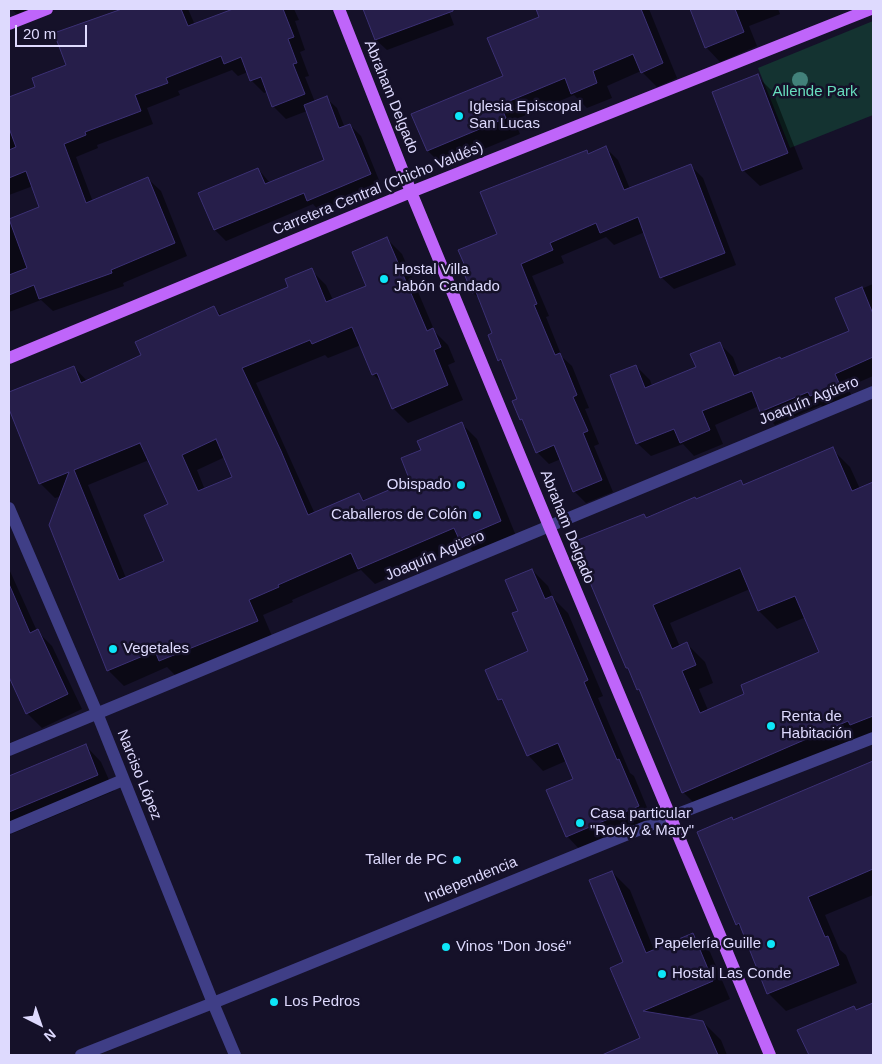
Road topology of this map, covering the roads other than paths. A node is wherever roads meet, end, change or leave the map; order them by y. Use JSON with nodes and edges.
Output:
{"nodes":[{"id":1,"x":47,"y":9,"type":"edge"},
{"id":2,"x":339,"y":9,"type":"edge"},
{"id":3,"x":871,"y":9,"type":"edge"},
{"id":4,"x":9,"y":24,"type":"edge"},
{"id":5,"x":411,"y":192,"type":"junction"},
{"id":6,"x":9,"y":358,"type":"edge"},
{"id":7,"x":873,"y":392,"type":"edge"},
{"id":8,"x":9,"y":508,"type":"edge"},
{"id":9,"x":549,"y":526,"type":"junction"},
{"id":10,"x":97,"y":713,"type":"junction"},
{"id":11,"x":873,"y":738,"type":"edge"},
{"id":12,"x":9,"y":750,"type":"edge"},
{"id":13,"x":124,"y":780,"type":"junction"},
{"id":14,"x":670,"y":817,"type":"junction"},
{"id":15,"x":9,"y":828,"type":"edge"},
{"id":16,"x":213,"y":1003,"type":"junction"},
{"id":17,"x":81,"y":1055,"type":"edge"},
{"id":18,"x":235,"y":1055,"type":"edge"},
{"id":19,"x":770,"y":1055,"type":"edge"}],
"edges":[{"from":1,"to":4,"type":"main road"},
{"from":2,"to":5,"type":"main road","name":"Abraham Delgado"},
{"from":3,"to":5,"type":"main road","name":"Carretera Central (Chicho Valdés)"},
{"from":5,"to":6,"type":"main road","name":"Carretera Central (Chicho Valdés)"},
{"from":5,"to":9,"type":"main road","name":"Abraham Delgado"},
{"from":7,"to":9,"type":"street","name":"Joaquín Agüero"},
{"from":8,"to":10,"type":"street","name":"Narciso López"},
{"from":9,"to":10,"type":"street","name":"Joaquín Agüero"},
{"from":9,"to":14,"type":"main road","name":"Abraham Delgado"},
{"from":10,"to":12,"type":"street","name":"Joaquín Agüero"},
{"from":10,"to":13,"type":"street","name":"Narciso López"},
{"from":11,"to":14,"type":"street","name":"Independencia"},
{"from":13,"to":15,"type":"street"},
{"from":13,"to":16,"type":"street","name":"Narciso López"},
{"from":14,"to":16,"type":"street","name":"Independencia"},
{"from":14,"to":19,"type":"main road","name":"Abraham Delgado"},
{"from":16,"to":17,"type":"street","name":"Independencia"},
{"from":16,"to":18,"type":"street","name":"Narciso López"}]}
